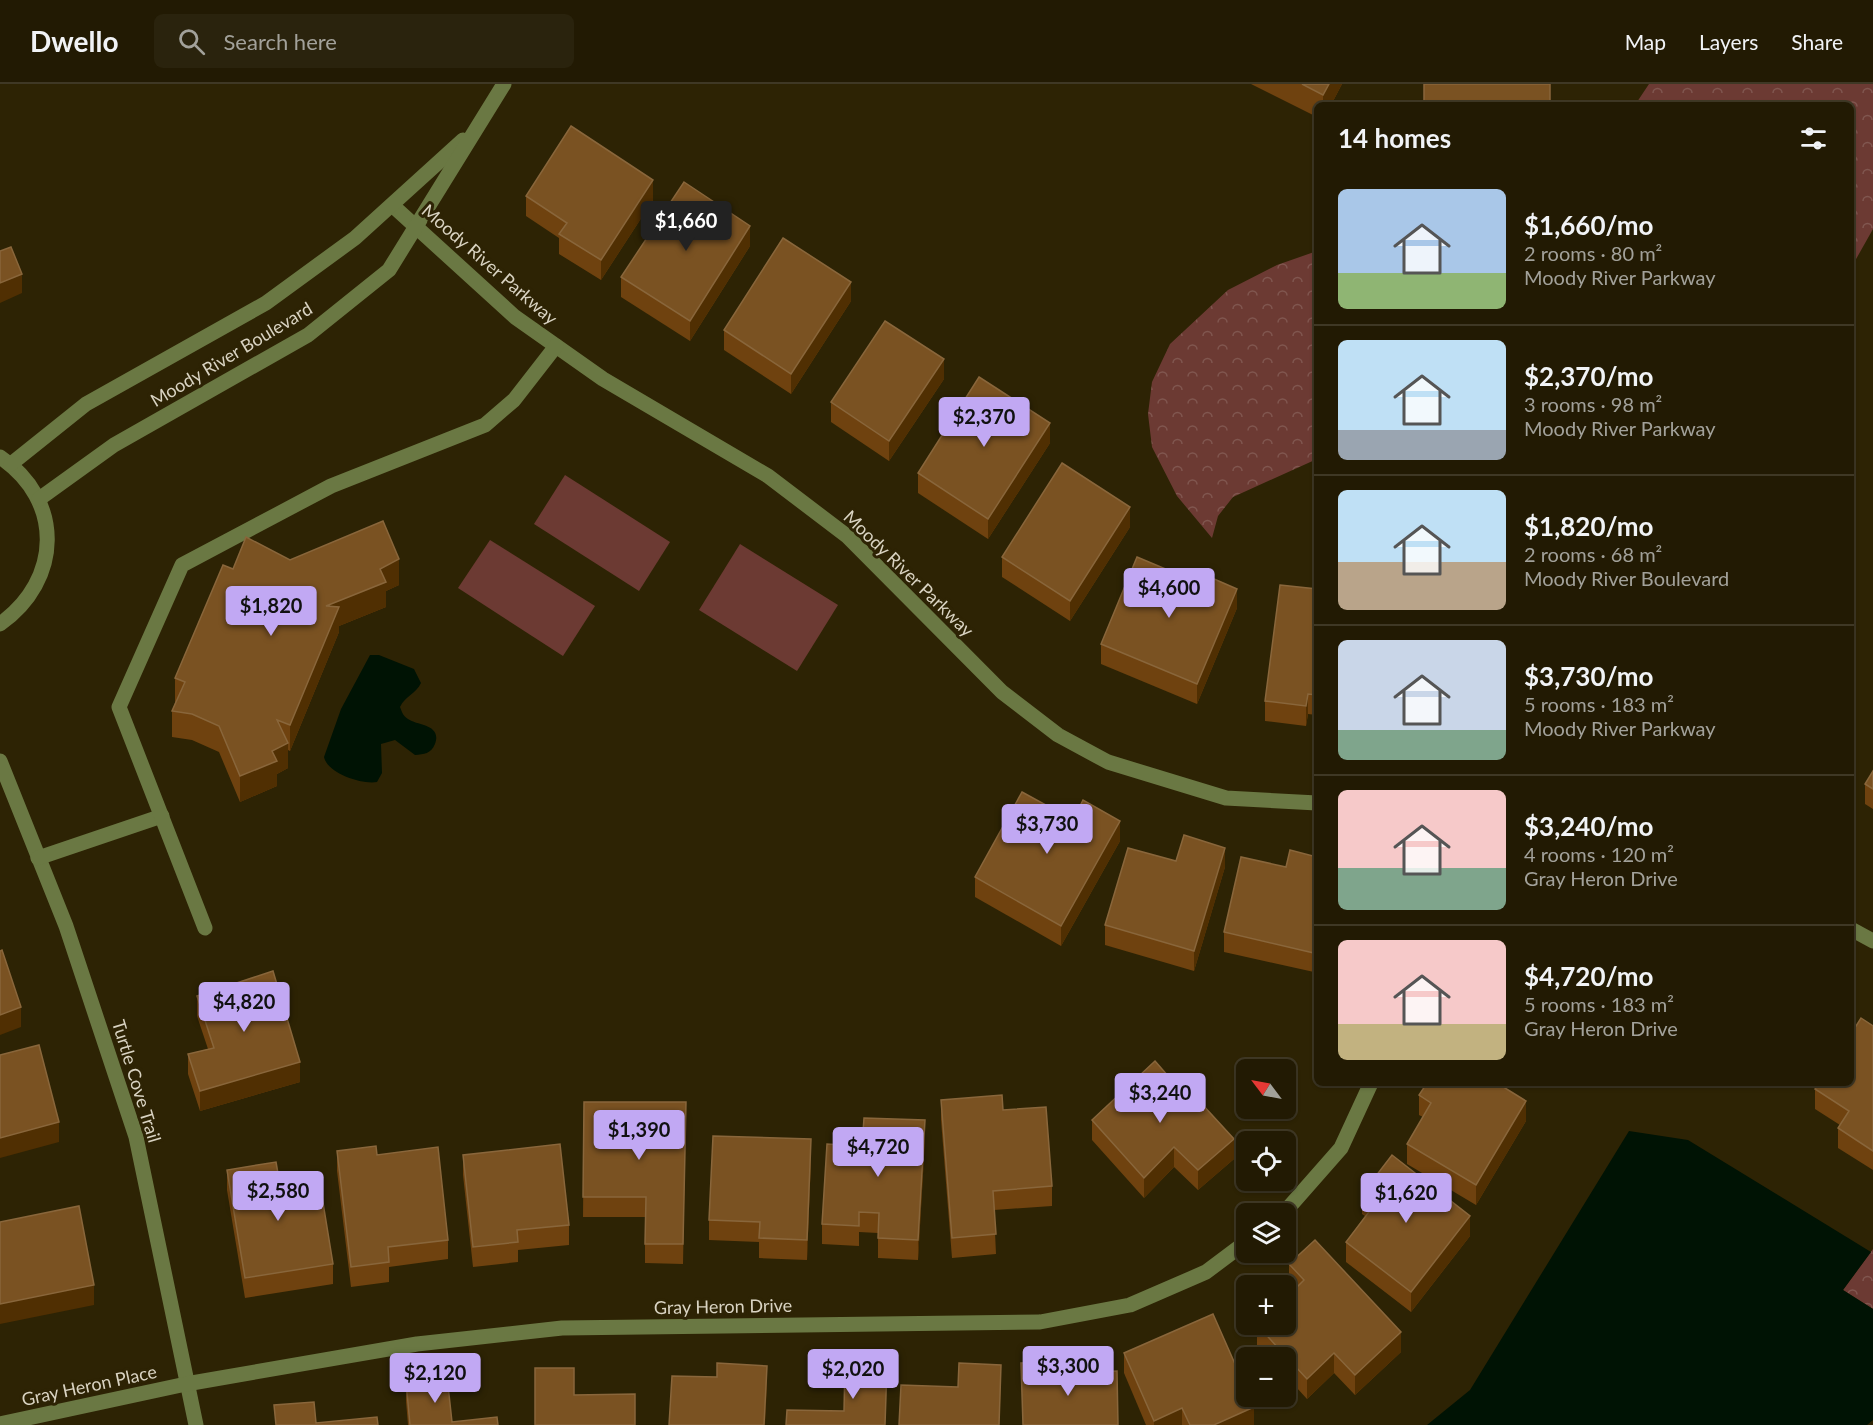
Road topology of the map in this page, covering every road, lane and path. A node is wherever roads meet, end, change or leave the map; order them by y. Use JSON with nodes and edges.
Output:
{"nodes":[{"id":1,"x":504,"y":84,"type":"edge"},
{"id":2,"x":478,"y":126,"type":"junction"},
{"id":3,"x":392,"y":205,"type":"junction"},
{"id":4,"x":415,"y":226,"type":"junction"},
{"id":5,"x":556,"y":346,"type":"junction"},
{"id":6,"x":6,"y":460,"type":"edge"},
{"id":7,"x":39,"y":499,"type":"junction"},
{"id":8,"x":0,"y":624,"type":"edge"},
{"id":9,"x":0,"y":761,"type":"edge"},
{"id":10,"x":1314,"y":802,"type":"edge"},
{"id":11,"x":162,"y":816,"type":"junction"},
{"id":12,"x":38,"y":858,"type":"junction"},
{"id":13,"x":205,"y":928,"type":"dead end"},
{"id":14,"x":1854,"y":931,"type":"edge"},
{"id":15,"x":1873,"y":941,"type":"edge"},
{"id":16,"x":1370,"y":1086,"type":"edge"},
{"id":17,"x":1293,"y":1203,"type":"edge"},
{"id":18,"x":1236,"y":1250,"type":"edge"},
{"id":19,"x":186,"y":1384,"type":"junction"},
{"id":20,"x":0,"y":1424,"type":"edge"},
{"id":21,"x":196,"y":1425,"type":"edge"}],
"edges":[{"from":1,"to":2,"type":"street","name":"Moody River Boulevard"},
{"from":2,"to":3,"type":"street","name":"Moody River Boulevard"},
{"from":2,"to":4,"type":"street","name":"Moody River Boulevard"},
{"from":3,"to":4,"type":"street","name":"Moody River Parkway"},
{"from":3,"to":6,"type":"street","name":"Moody River Boulevard"},
{"from":4,"to":5,"type":"street","name":"Moody River Parkway"},
{"from":4,"to":7,"type":"street","name":"Moody River Boulevard"},
{"from":5,"to":10,"type":"street","name":"Moody River Parkway"},
{"from":5,"to":11,"type":"street"},
{"from":6,"to":7,"type":"street","name":"Moody River Boulevard"},
{"from":7,"to":8,"type":"street","name":"Moody River Boulevard"},
{"from":9,"to":12,"type":"street","name":"Turtle Cove Trail"},
{"from":11,"to":12,"type":"street"},
{"from":11,"to":13,"type":"street"},
{"from":12,"to":19,"type":"street","name":"Turtle Cove Trail"},
{"from":14,"to":15,"type":"street"},
{"from":16,"to":17,"type":"street"},
{"from":18,"to":19,"type":"street","name":"Gray Heron Drive"},
{"from":19,"to":20,"type":"street","name":"Gray Heron Place"},
{"from":19,"to":21,"type":"street","name":"Turtle Cove Trail"}]}
